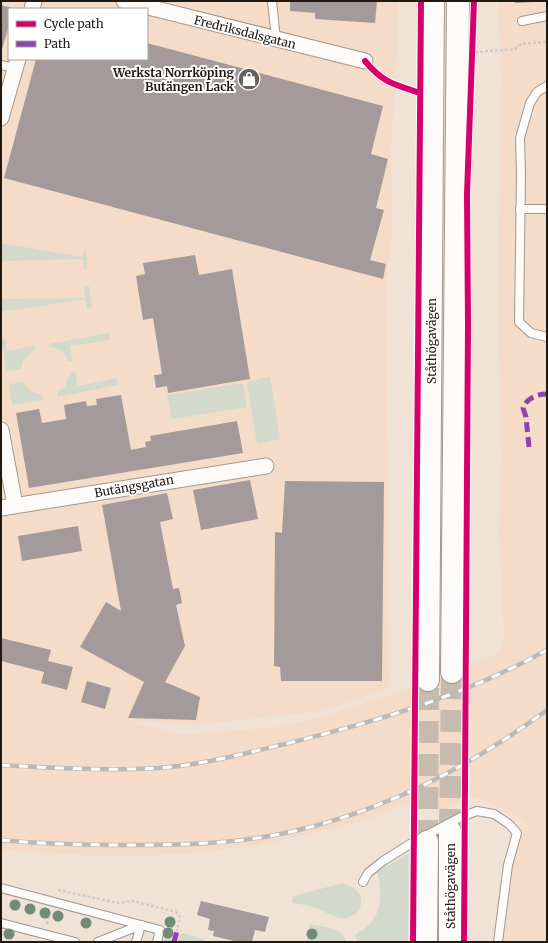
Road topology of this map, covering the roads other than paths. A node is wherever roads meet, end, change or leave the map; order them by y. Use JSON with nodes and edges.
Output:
{"nodes":[{"id":1,"x":272,"y":1,"type":"edge"},
{"id":2,"x":433,"y":1,"type":"edge"},
{"id":3,"x":458,"y":1,"type":"edge"},
{"id":4,"x":130,"y":2,"type":"edge"},
{"id":5,"x":547,"y":16,"type":"edge"},
{"id":6,"x":522,"y":21,"type":"dead end"},
{"id":7,"x":276,"y":39,"type":"junction"},
{"id":8,"x":365,"y":61,"type":"dead end"},
{"id":9,"x":11,"y":64,"type":"edge"},
{"id":10,"x":547,"y":86,"type":"edge"},
{"id":11,"x":1,"y":118,"type":"edge"},
{"id":12,"x":520,"y":209,"type":"junction"},
{"id":13,"x":547,"y":209,"type":"edge"},
{"id":14,"x":547,"y":337,"type":"edge"},
{"id":15,"x":1,"y":430,"type":"edge"},
{"id":16,"x":266,"y":466,"type":"dead end"},
{"id":17,"x":8,"y":506,"type":"edge"},
{"id":18,"x":452,"y":672,"type":"tunnel mouth"},
{"id":19,"x":428,"y":680,"type":"tunnel mouth"},
{"id":20,"x":450,"y":831,"type":"tunnel mouth"},
{"id":21,"x":427,"y":842,"type":"tunnel mouth"},
{"id":22,"x":363,"y":882,"type":"dead end"},
{"id":23,"x":1,"y":888,"type":"edge"},
{"id":24,"x":1,"y":923,"type":"edge"},
{"id":25,"x":141,"y":925,"type":"junction"},
{"id":26,"x":75,"y":942,"type":"edge"},
{"id":27,"x":98,"y":942,"type":"edge"},
{"id":28,"x":136,"y":942,"type":"edge"},
{"id":29,"x":156,"y":942,"type":"edge"},
{"id":30,"x":426,"y":942,"type":"edge"},
{"id":31,"x":450,"y":942,"type":"edge"},
{"id":32,"x":498,"y":942,"type":"edge"}],
"edges":[{"from":1,"to":7,"type":"lane"},
{"from":2,"to":19,"type":"main road","name":"Ståthögavägen"},
{"from":3,"to":18,"type":"main road","name":"Ståthögavägen"},
{"from":4,"to":7,"type":"street","name":"Fredriksdalsgatan"},
{"from":5,"to":6,"type":"lane"},
{"from":7,"to":8,"type":"street","name":"Fredriksdalsgatan"},
{"from":9,"to":11,"type":"street"},
{"from":10,"to":12,"type":"lane"},
{"from":12,"to":13,"type":"lane"},
{"from":12,"to":14,"type":"lane"},
{"from":15,"to":17,"type":"street"},
{"from":16,"to":17,"type":"street","name":"Butängsgatan"},
{"from":20,"to":31,"type":"main road","name":"Ståthögavägen"},
{"from":21,"to":30,"type":"main road","name":"Ståthögavägen"},
{"from":22,"to":32,"type":"lane"},
{"from":23,"to":25,"type":"lane"},
{"from":24,"to":26,"type":"lane"},
{"from":25,"to":27,"type":"lane"},
{"from":25,"to":28,"type":"lane"},
{"from":25,"to":29,"type":"lane"}]}
